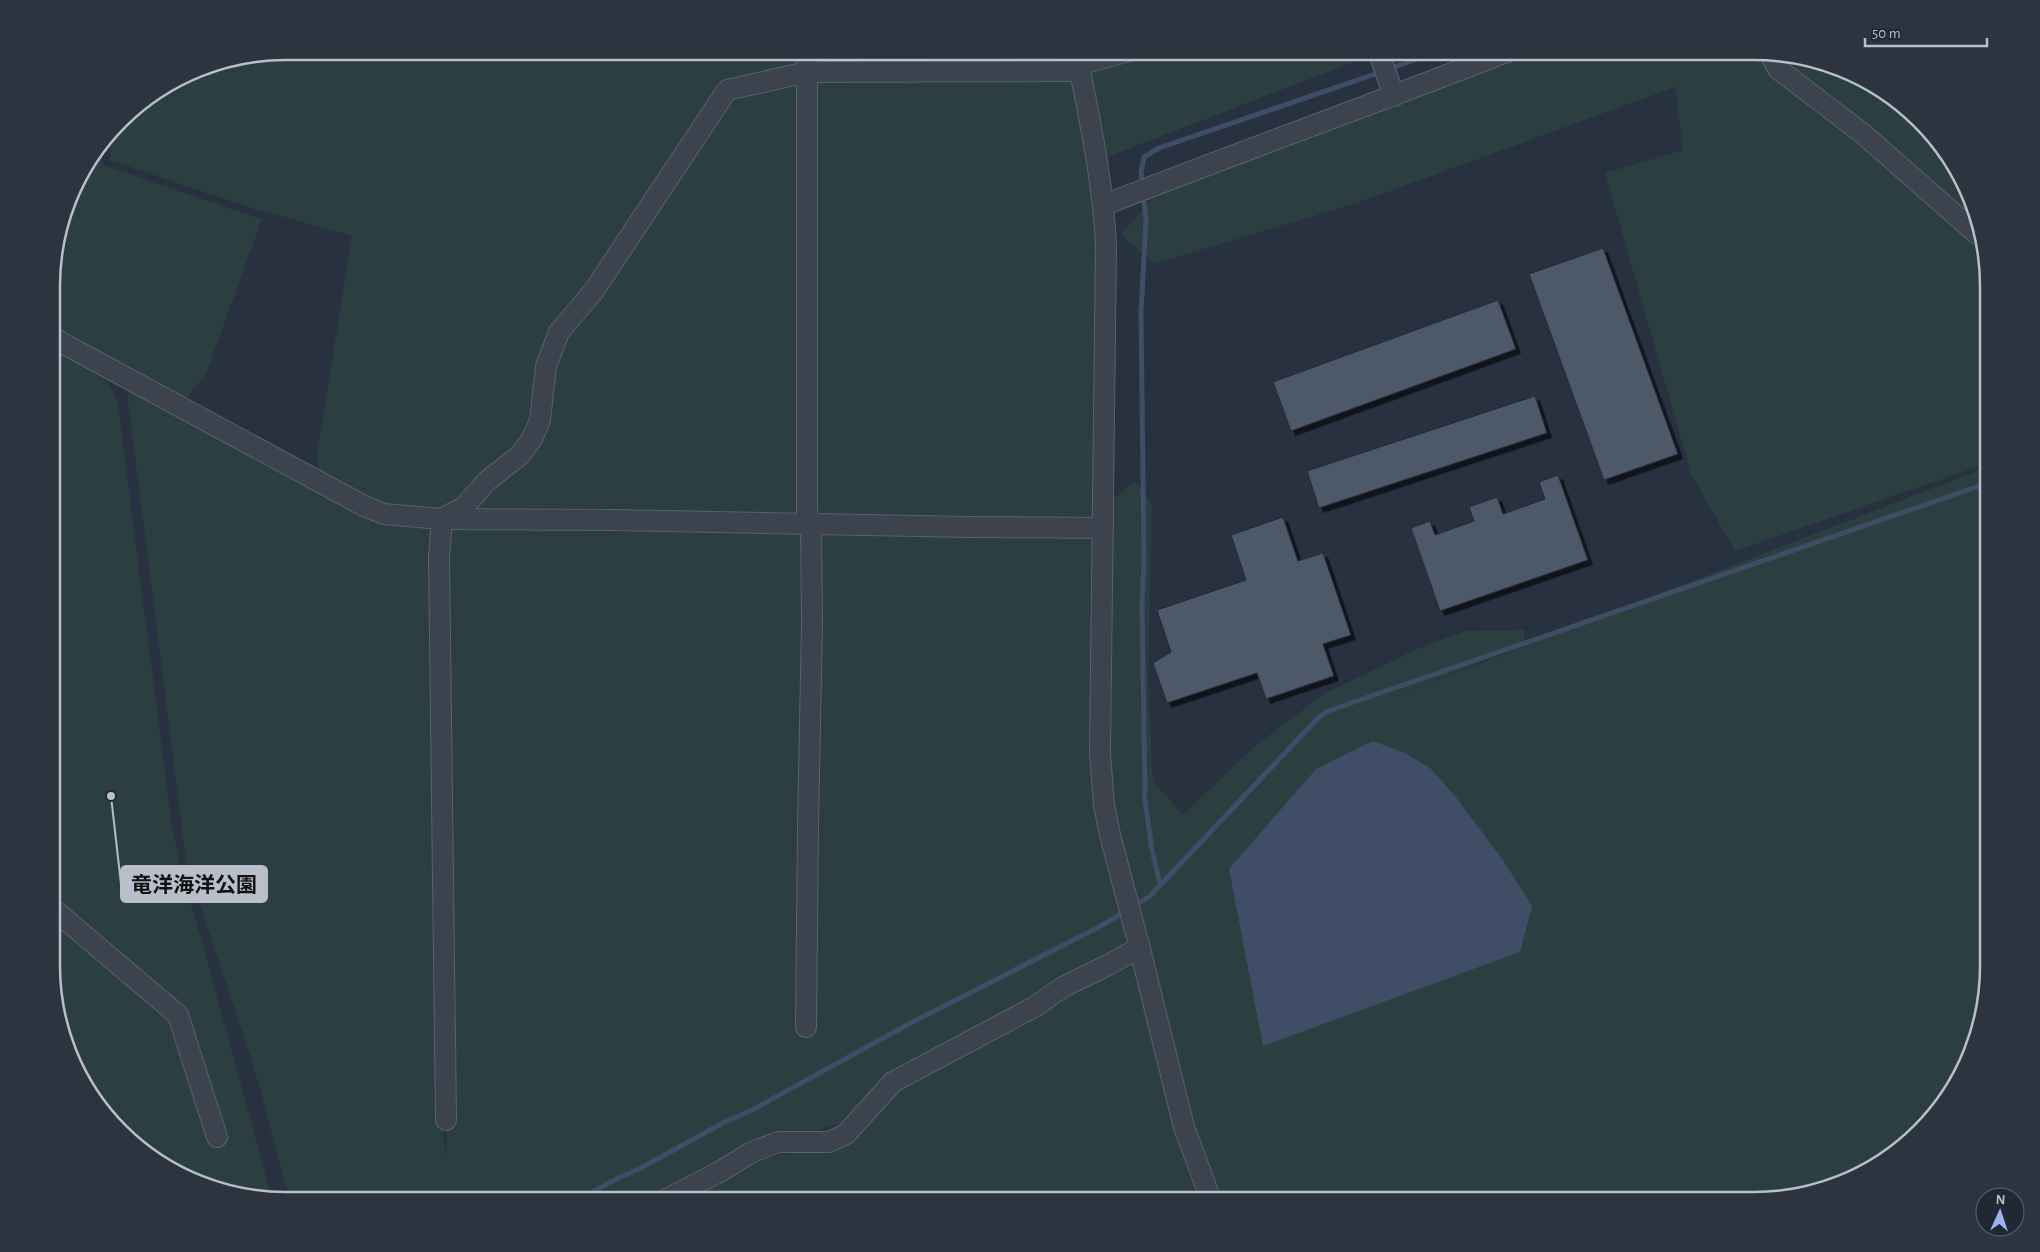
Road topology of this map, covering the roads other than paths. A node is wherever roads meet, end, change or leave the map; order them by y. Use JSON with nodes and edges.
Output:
{"nodes":[{"id":1,"x":807,"y":60,"type":"edge"},
{"id":2,"x":1381,"y":60,"type":"edge"},
{"id":3,"x":1486,"y":60,"type":"edge"},
{"id":4,"x":1774,"y":61,"type":"edge"},
{"id":5,"x":1078,"y":62,"type":"edge"},
{"id":6,"x":807,"y":72,"type":"junction"},
{"id":7,"x":1394,"y":96,"type":"junction"},
{"id":8,"x":1104,"y":205,"type":"junction"},
{"id":9,"x":1973,"y":230,"type":"edge"},
{"id":10,"x":60,"y":342,"type":"edge"},
{"id":11,"x":442,"y":518,"type":"junction"},
{"id":12,"x":811,"y":524,"type":"junction"},
{"id":13,"x":1103,"y":528,"type":"junction"},
{"id":14,"x":60,"y":915,"type":"edge"},
{"id":15,"x":1139,"y":946,"type":"junction"},
{"id":16,"x":806,"y":1027,"type":"dead end"},
{"id":17,"x":446,"y":1120,"type":"dead end"},
{"id":18,"x":217,"y":1137,"type":"dead end"},
{"id":19,"x":680,"y":1192,"type":"edge"},
{"id":20,"x":1208,"y":1192,"type":"edge"}],
"edges":[{"from":1,"to":6,"type":"street"},
{"from":2,"to":7,"type":"street"},
{"from":3,"to":7,"type":"street"},
{"from":4,"to":9,"type":"street"},
{"from":5,"to":6,"type":"street"},
{"from":5,"to":8,"type":"street"},
{"from":6,"to":11,"type":"street"},
{"from":6,"to":12,"type":"street"},
{"from":7,"to":8,"type":"street"},
{"from":8,"to":13,"type":"street"},
{"from":10,"to":11,"type":"street"},
{"from":11,"to":12,"type":"street"},
{"from":11,"to":17,"type":"street"},
{"from":12,"to":13,"type":"street"},
{"from":12,"to":16,"type":"street"},
{"from":13,"to":15,"type":"street"},
{"from":14,"to":18,"type":"street"},
{"from":15,"to":19,"type":"street"},
{"from":15,"to":20,"type":"street"}]}
